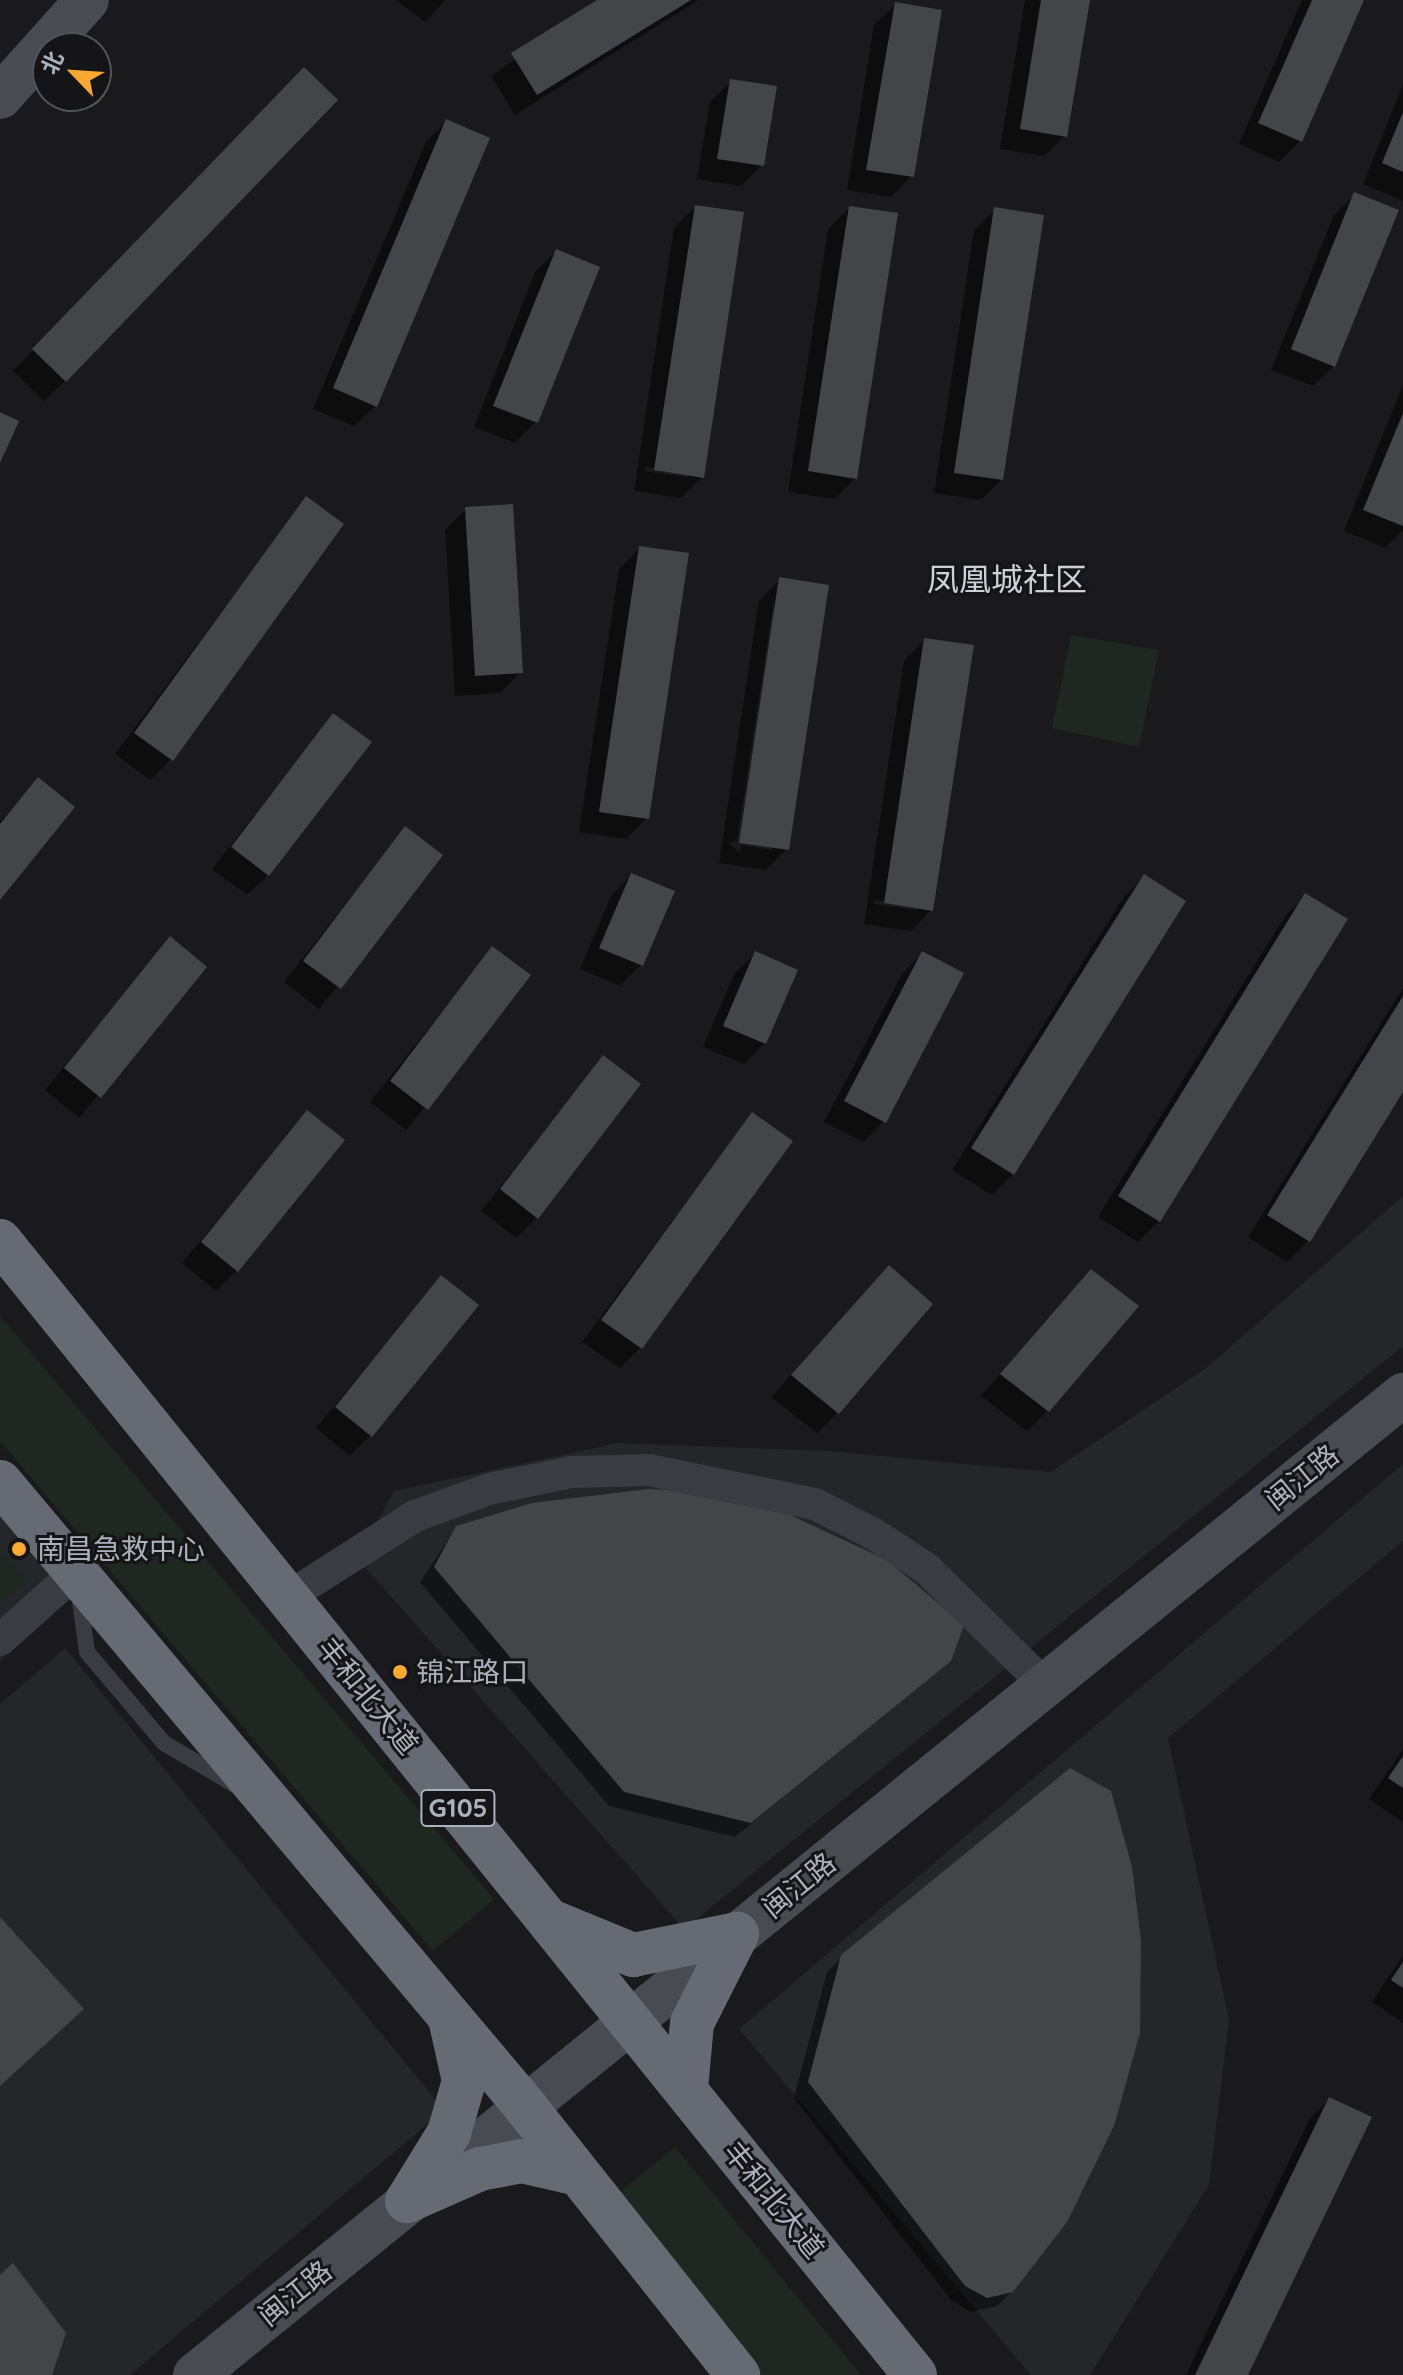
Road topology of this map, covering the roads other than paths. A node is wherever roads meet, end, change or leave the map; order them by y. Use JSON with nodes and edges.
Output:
{"nodes":[{"id":1,"x":87,"y":0,"type":"edge"},
{"id":2,"x":0,"y":97,"type":"edge"},
{"id":3,"x":0,"y":1241,"type":"edge"},
{"id":4,"x":1403,"y":1395,"type":"edge"},
{"id":5,"x":0,"y":1482,"type":"edge"},
{"id":6,"x":76,"y":1572,"type":"junction"},
{"id":7,"x":288,"y":1597,"type":"junction"},
{"id":8,"x":0,"y":1640,"type":"edge"},
{"id":9,"x":1045,"y":1685,"type":"junction"},
{"id":10,"x":550,"y":1921,"type":"junction"},
{"id":11,"x":737,"y":1934,"type":"junction"},
{"id":12,"x":450,"y":2017,"type":"junction"},
{"id":13,"x":631,"y":2021,"type":"junction"},
{"id":14,"x":686,"y":2089,"type":"junction"},
{"id":15,"x":524,"y":2105,"type":"junction"},
{"id":16,"x":578,"y":2174,"type":"junction"},
{"id":17,"x":407,"y":2201,"type":"junction"},
{"id":18,"x":195,"y":2375,"type":"edge"},
{"id":19,"x":738,"y":2375,"type":"edge"},
{"id":20,"x":915,"y":2375,"type":"edge"}],
"edges":[{"from":1,"to":2,"type":"street"},
{"from":3,"to":7,"type":"highway","name":"丰和北大道","number":"G105"},
{"from":4,"to":9,"type":"street","name":"闽江路"},
{"from":5,"to":6,"type":"highway"},
{"from":6,"to":8,"type":"street"},
{"from":6,"to":12,"type":"highway"},
{"from":7,"to":9,"type":"street"},
{"from":7,"to":10,"type":"highway","name":"丰和北大道","number":"G105"},
{"from":9,"to":11,"type":"street","name":"闽江路"},
{"from":10,"to":11,"type":"highway"},
{"from":10,"to":13,"type":"highway","name":"丰和北大道","number":"G105"},
{"from":11,"to":13,"type":"street","name":"闽江路"},
{"from":11,"to":14,"type":"highway"},
{"from":12,"to":15,"type":"highway"},
{"from":12,"to":17,"type":"highway"},
{"from":13,"to":14,"type":"highway","name":"丰和北大道","number":"G105"},
{"from":13,"to":15,"type":"street","name":"闽江路"},
{"from":14,"to":20,"type":"highway","name":"丰和北大道","number":"G105"},
{"from":15,"to":16,"type":"highway"},
{"from":15,"to":17,"type":"street","name":"闽江路"},
{"from":16,"to":17,"type":"highway"},
{"from":16,"to":19,"type":"highway"},
{"from":17,"to":18,"type":"street","name":"闽江路"}]}
